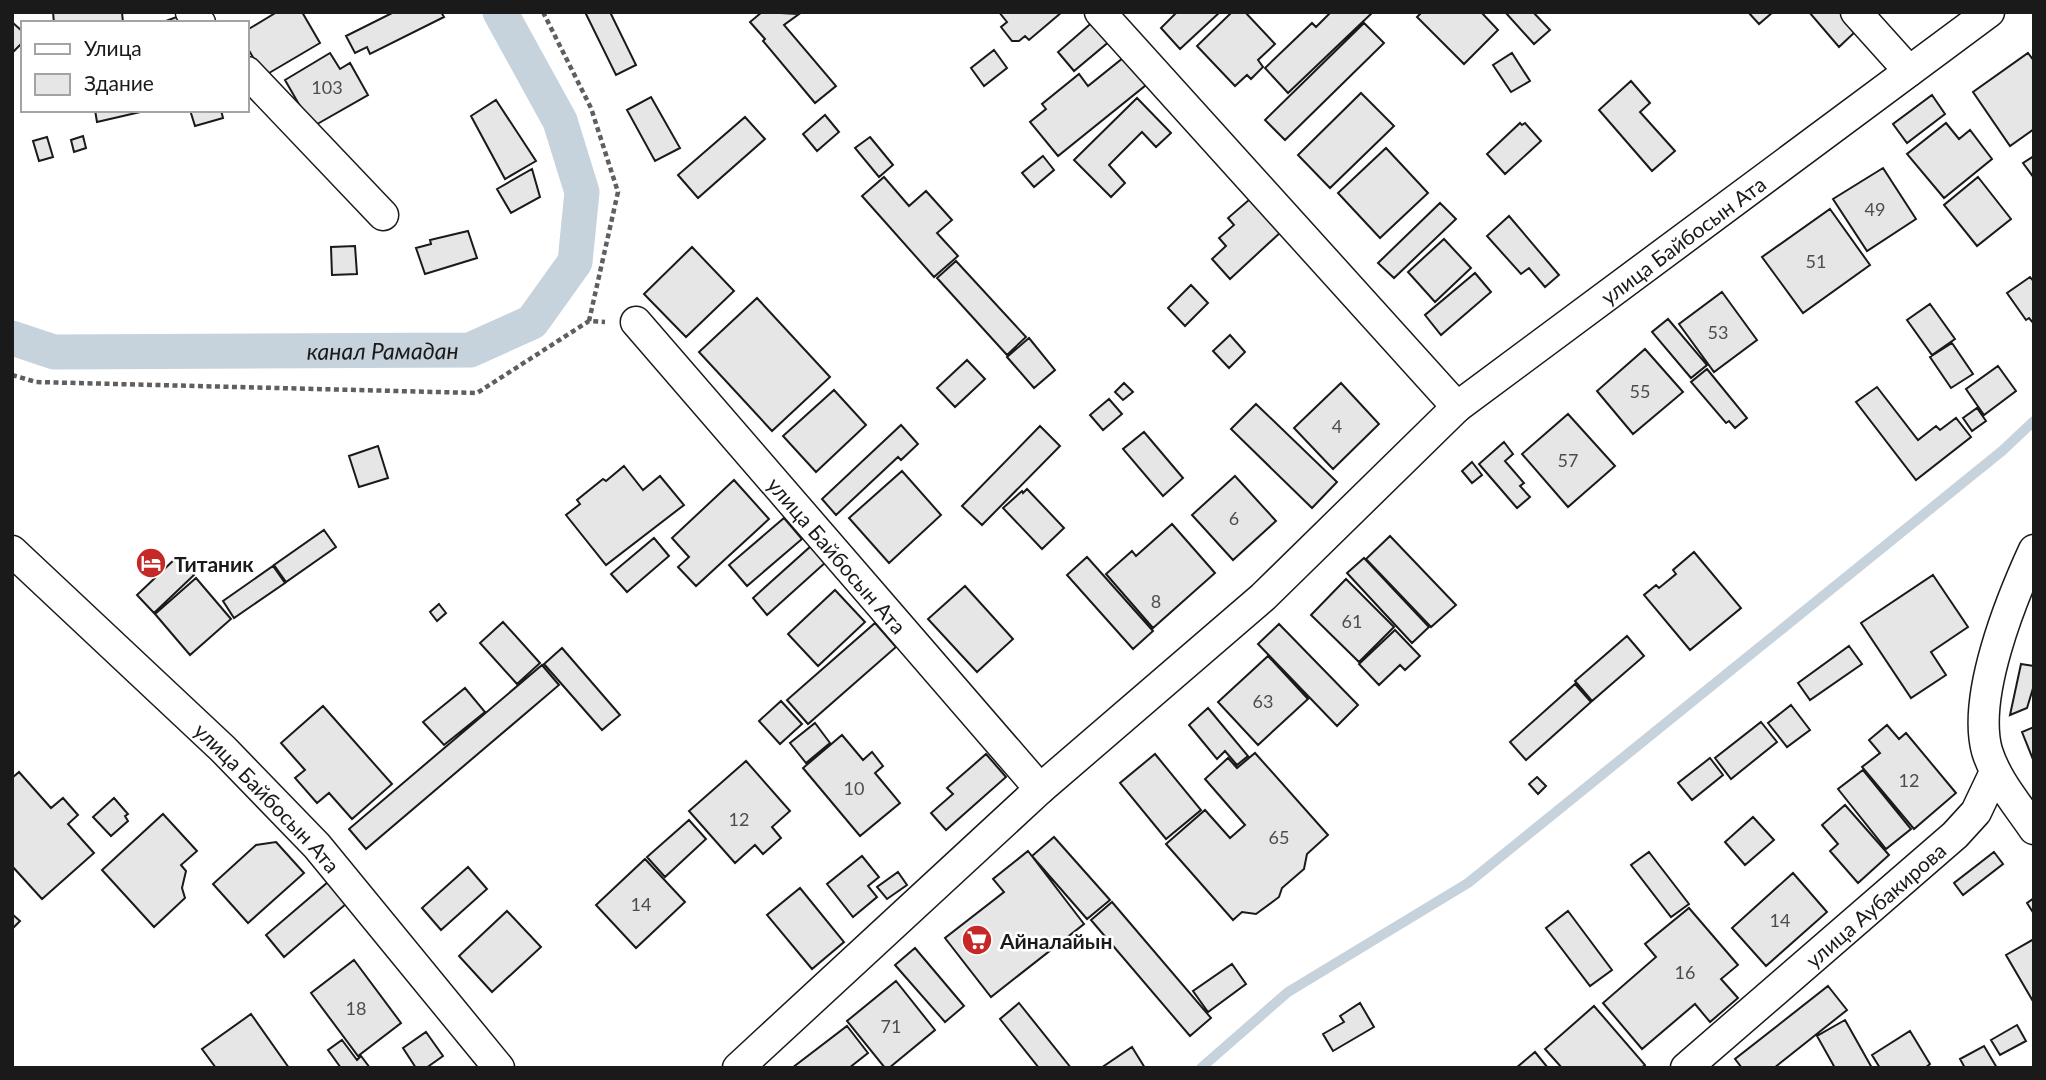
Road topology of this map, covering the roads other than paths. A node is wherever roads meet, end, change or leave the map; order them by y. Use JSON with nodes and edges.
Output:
{"nodes":[{"id":1,"x":1100,"y":12,"type":"edge"},
{"id":2,"x":1856,"y":12,"type":"edge"},
{"id":3,"x":1989,"y":12,"type":"edge"},
{"id":4,"x":1909,"y":71,"type":"junction"},
{"id":5,"x":248,"y":73,"type":"edge"},
{"id":6,"x":383,"y":215,"type":"dead end"},
{"id":7,"x":636,"y":322,"type":"dead end"},
{"id":8,"x":1457,"y":407,"type":"junction"},
{"id":9,"x":2034,"y":550,"type":"edge"},
{"id":10,"x":12,"y":551,"type":"edge"},
{"id":11,"x":1996,"y":772,"type":"junction"},
{"id":12,"x":1040,"y":789,"type":"junction"},
{"id":13,"x":2034,"y":829,"type":"edge"},
{"id":14,"x":499,"y":1068,"type":"edge"},
{"id":15,"x":738,"y":1068,"type":"edge"},
{"id":16,"x":1686,"y":1068,"type":"edge"}],
"edges":[{"from":1,"to":8,"type":"street"},
{"from":2,"to":4,"type":"street"},
{"from":3,"to":4,"type":"street","name":"улица Байбосын Ата"},
{"from":4,"to":8,"type":"street","name":"улица Байбосын Ата"},
{"from":5,"to":6,"type":"street"},
{"from":7,"to":12,"type":"street","name":"улица Байбосын Ата"},
{"from":8,"to":12,"type":"street","name":"улица Байбосын Ата"},
{"from":9,"to":11,"type":"street"},
{"from":10,"to":14,"type":"street","name":"улица Байбосын Ата"},
{"from":11,"to":13,"type":"street"},
{"from":11,"to":16,"type":"street","name":"улица Аубакирова"},
{"from":12,"to":15,"type":"street","name":"улица Байбосын Ата"}]}
